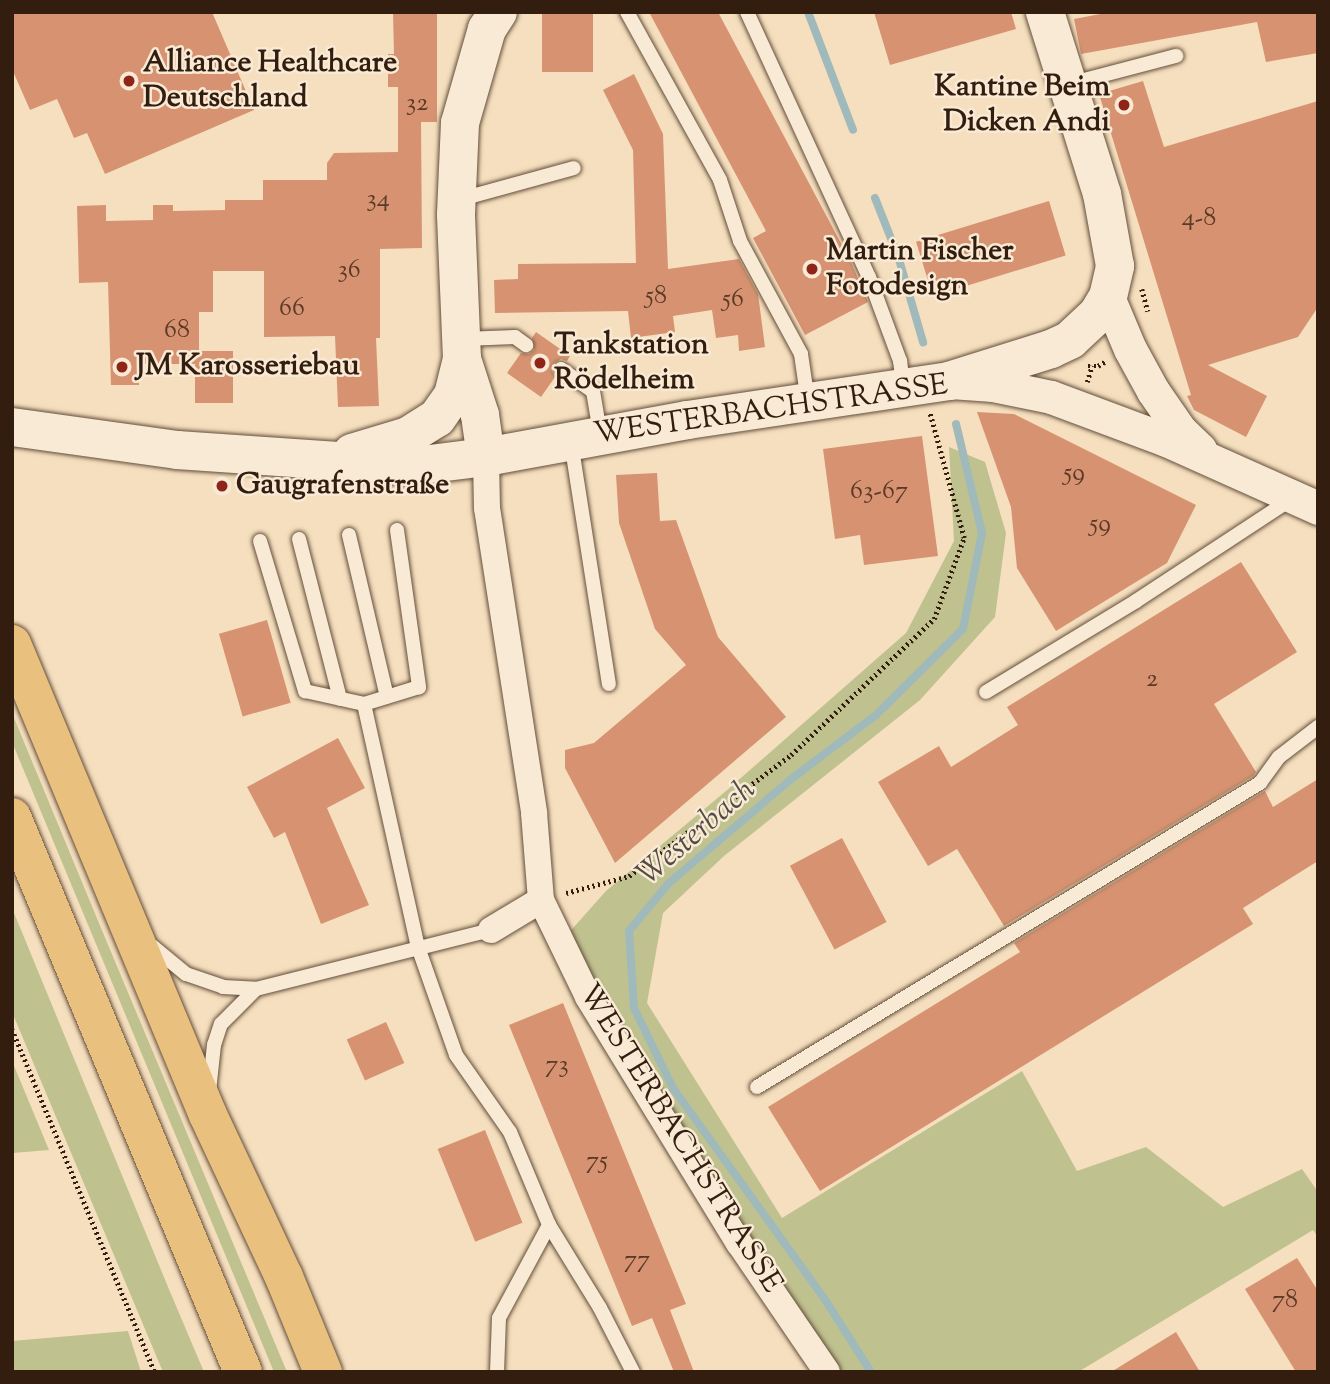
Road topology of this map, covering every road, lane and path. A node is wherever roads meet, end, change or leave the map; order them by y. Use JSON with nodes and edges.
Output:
{"nodes":[{"id":1,"x":627,"y":12,"type":"edge"},
{"id":2,"x":747,"y":12,"type":"edge"},
{"id":3,"x":1045,"y":12,"type":"edge"},
{"id":4,"x":488,"y":18,"type":"edge"},
{"id":5,"x":1176,"y":56,"type":"dead end"},
{"id":6,"x":1068,"y":84,"type":"junction"},
{"id":7,"x":574,"y":168,"type":"dead end"},
{"id":8,"x":457,"y":200,"type":"junction"},
{"id":9,"x":1125,"y":292,"type":"junction"},
{"id":10,"x":1152,"y":325,"type":"dead end"},
{"id":11,"x":526,"y":345,"type":"dead end"},
{"id":12,"x":461,"y":349,"type":"junction"},
{"id":13,"x":561,"y":369,"type":"dead end"},
{"id":14,"x":927,"y":393,"type":"junction"},
{"id":15,"x":808,"y":403,"type":"junction"},
{"id":16,"x":12,"y":427,"type":"edge"},
{"id":17,"x":586,"y":438,"type":"junction"},
{"id":18,"x":486,"y":457,"type":"junction"},
{"id":19,"x":329,"y":458,"type":"junction"},
{"id":20,"x":1213,"y":460,"type":"junction"},
{"id":21,"x":1305,"y":503,"type":"edge"},
{"id":22,"x":397,"y":530,"type":"dead end"},
{"id":23,"x":349,"y":535,"type":"dead end"},
{"id":24,"x":299,"y":539,"type":"dead end"},
{"id":25,"x":260,"y":541,"type":"dead end"},
{"id":26,"x":12,"y":644,"type":"edge"},
{"id":27,"x":609,"y":684,"type":"dead end"},
{"id":28,"x":986,"y":692,"type":"dead end"},
{"id":29,"x":387,"y":697,"type":"junction"},
{"id":30,"x":340,"y":699,"type":"junction"},
{"id":31,"x":364,"y":704,"type":"junction"},
{"id":32,"x":1318,"y":727,"type":"edge"},
{"id":33,"x":12,"y":817,"type":"edge"},
{"id":34,"x":541,"y":900,"type":"junction"},
{"id":35,"x":127,"y":919,"type":"junction"},
{"id":36,"x":491,"y":930,"type":"joint"},
{"id":37,"x":418,"y":947,"type":"junction"},
{"id":38,"x":256,"y":989,"type":"junction"},
{"id":39,"x":12,"y":1029,"type":"edge"},
{"id":40,"x":757,"y":1087,"type":"dead end"},
{"id":41,"x":208,"y":1115,"type":"junction"},
{"id":42,"x":549,"y":1225,"type":"junction"},
{"id":43,"x":155,"y":1372,"type":"edge"},
{"id":44,"x":243,"y":1372,"type":"edge"},
{"id":45,"x":323,"y":1372,"type":"edge"},
{"id":46,"x":497,"y":1372,"type":"edge"},
{"id":47,"x":633,"y":1372,"type":"edge"},
{"id":48,"x":827,"y":1372,"type":"edge"}],
"edges":[{"from":1,"to":15,"type":"lane"},
{"from":2,"to":14,"type":"lane"},
{"from":3,"to":6,"type":"main road"},
{"from":4,"to":8,"type":"main road"},
{"from":5,"to":6,"type":"lane"},
{"from":6,"to":9,"type":"main road"},
{"from":7,"to":8,"type":"lane"},
{"from":8,"to":12,"type":"main road"},
{"from":9,"to":10,"type":"path"},
{"from":9,"to":14,"type":"main road"},
{"from":9,"to":20,"type":"street","name":"WESTERBACHSTRASSE"},
{"from":11,"to":12,"type":"lane"},
{"from":12,"to":18,"type":"main road"},
{"from":12,"to":19,"type":"main road"},
{"from":13,"to":17,"type":"lane"},
{"from":14,"to":15,"type":"main road","name":"WESTERBACHSTRASSE"},
{"from":14,"to":20,"type":"street","name":"WESTERBACHSTRASSE"},
{"from":14,"to":34,"type":"path"},
{"from":15,"to":17,"type":"main road","name":"WESTERBACHSTRASSE"},
{"from":16,"to":19,"type":"main road","name":"WESTERBACHSTRASSE"},
{"from":17,"to":18,"type":"main road","name":"WESTERBACHSTRASSE"},
{"from":17,"to":27,"type":"lane"},
{"from":18,"to":19,"type":"main road","name":"WESTERBACHSTRASSE"},
{"from":18,"to":34,"type":"street","name":"WESTERBACHSTRASSE"},
{"from":20,"to":21,"type":"street","name":"WESTERBACHSTRASSE"},
{"from":21,"to":28,"type":"lane"},
{"from":22,"to":29,"type":"lane"},
{"from":23,"to":29,"type":"lane"},
{"from":24,"to":30,"type":"lane"},
{"from":25,"to":30,"type":"lane"},
{"from":26,"to":35,"type":"highway"},
{"from":29,"to":31,"type":"lane"},
{"from":30,"to":31,"type":"lane"},
{"from":31,"to":37,"type":"lane"},
{"from":32,"to":40,"type":"lane"},
{"from":33,"to":44,"type":"highway"},
{"from":34,"to":36,"type":"street"},
{"from":34,"to":48,"type":"street","name":"WESTERBACHSTRASSE"},
{"from":35,"to":38,"type":"lane"},
{"from":35,"to":41,"type":"highway"},
{"from":36,"to":37,"type":"lane"},
{"from":37,"to":38,"type":"lane"},
{"from":37,"to":42,"type":"lane"},
{"from":38,"to":41,"type":"lane"},
{"from":39,"to":43,"type":"path"},
{"from":41,"to":45,"type":"highway"},
{"from":42,"to":46,"type":"lane"},
{"from":42,"to":47,"type":"lane"}]}
